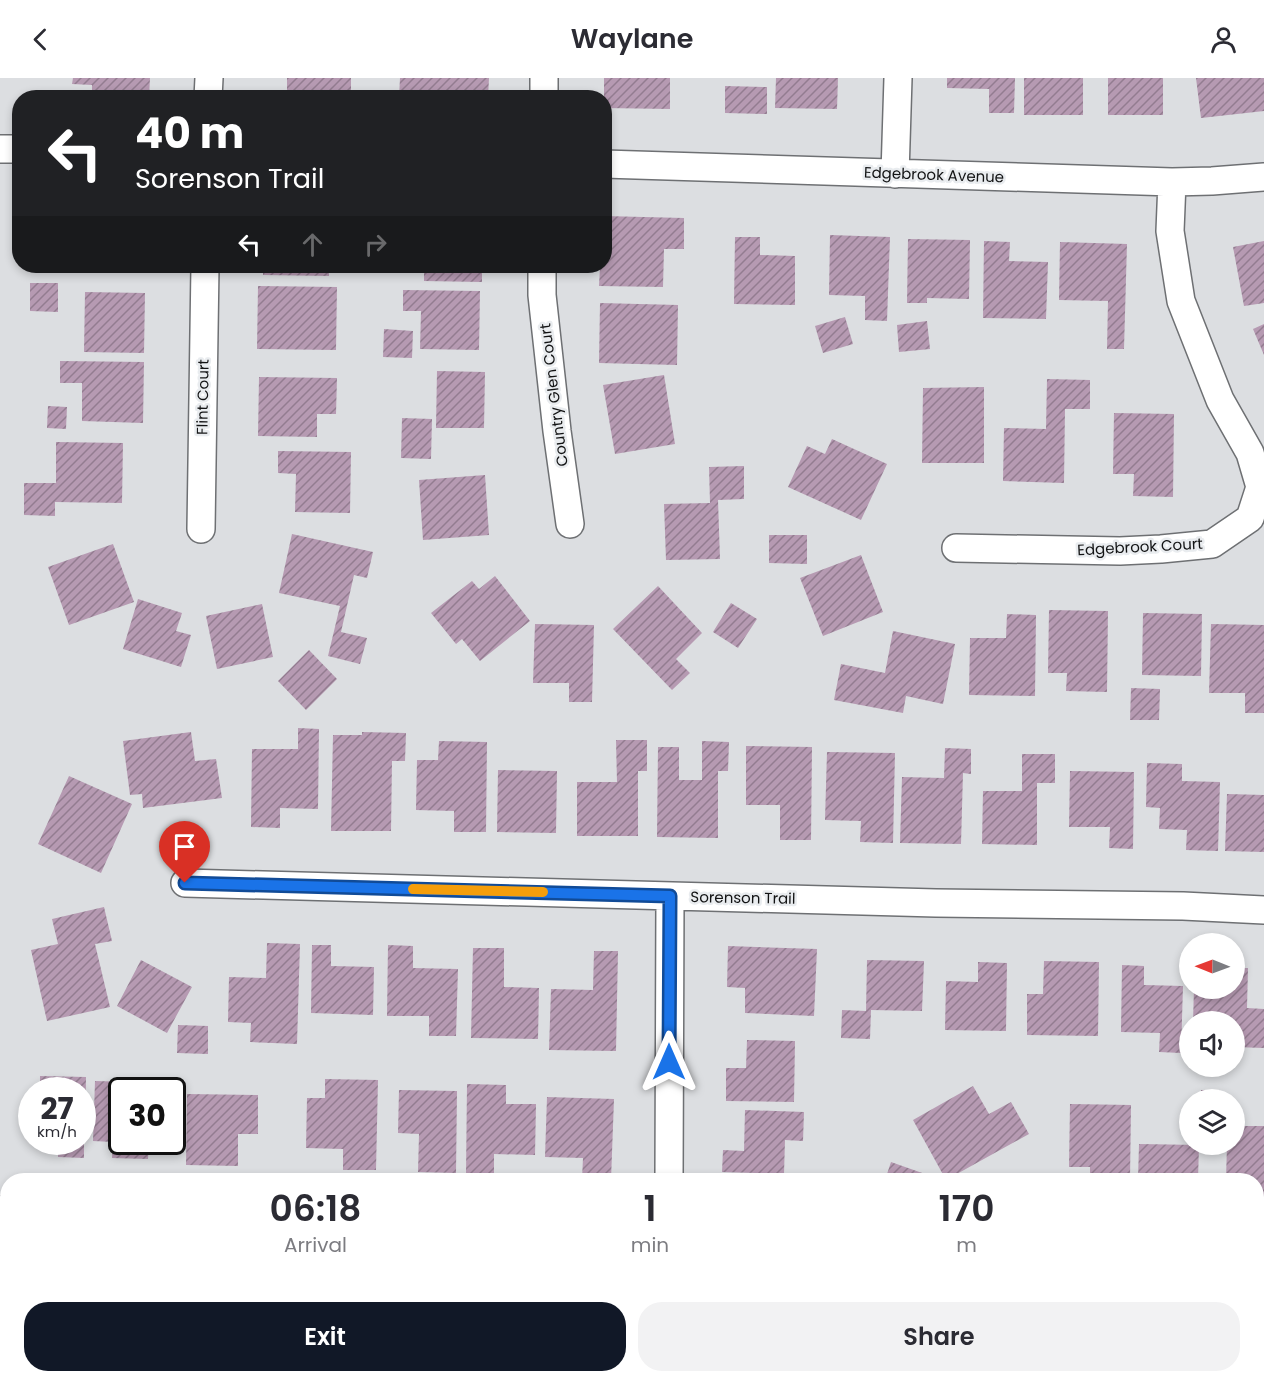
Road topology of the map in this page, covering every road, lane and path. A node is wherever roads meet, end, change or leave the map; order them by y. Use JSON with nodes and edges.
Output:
{"nodes":[{"id":1,"x":898,"y":78,"type":"edge"},
{"id":2,"x":612,"y":164,"type":"edge"},
{"id":3,"x":895,"y":174,"type":"junction"},
{"id":4,"x":1264,"y":177,"type":"edge"},
{"id":5,"x":1172,"y":182,"type":"junction"},
{"id":6,"x":205,"y":273,"type":"edge"},
{"id":7,"x":542,"y":273,"type":"edge"},
{"id":8,"x":570,"y":525,"type":"dead end"},
{"id":9,"x":201,"y":529,"type":"dead end"},
{"id":10,"x":956,"y":548,"type":"dead end"},
{"id":11,"x":185,"y":883,"type":"dead end"},
{"id":12,"x":670,"y":896,"type":"junction"},
{"id":13,"x":1264,"y":910,"type":"edge"},
{"id":14,"x":669,"y":1173,"type":"edge"}],
"edges":[{"from":1,"to":3,"type":"street"},
{"from":2,"to":3,"type":"street","name":"Edgebrook Avenue"},
{"from":3,"to":5,"type":"street","name":"Edgebrook Avenue"},
{"from":4,"to":5,"type":"street","name":"Edgebrook Avenue"},
{"from":5,"to":10,"type":"street","name":"Edgebrook Court"},
{"from":6,"to":9,"type":"street","name":"Flint Court"},
{"from":7,"to":8,"type":"street","name":"Country Glen Court"},
{"from":11,"to":12,"type":"street","name":"Sorenson Trail"},
{"from":12,"to":13,"type":"street","name":"Sorenson Trail"},
{"from":12,"to":14,"type":"street"}]}
